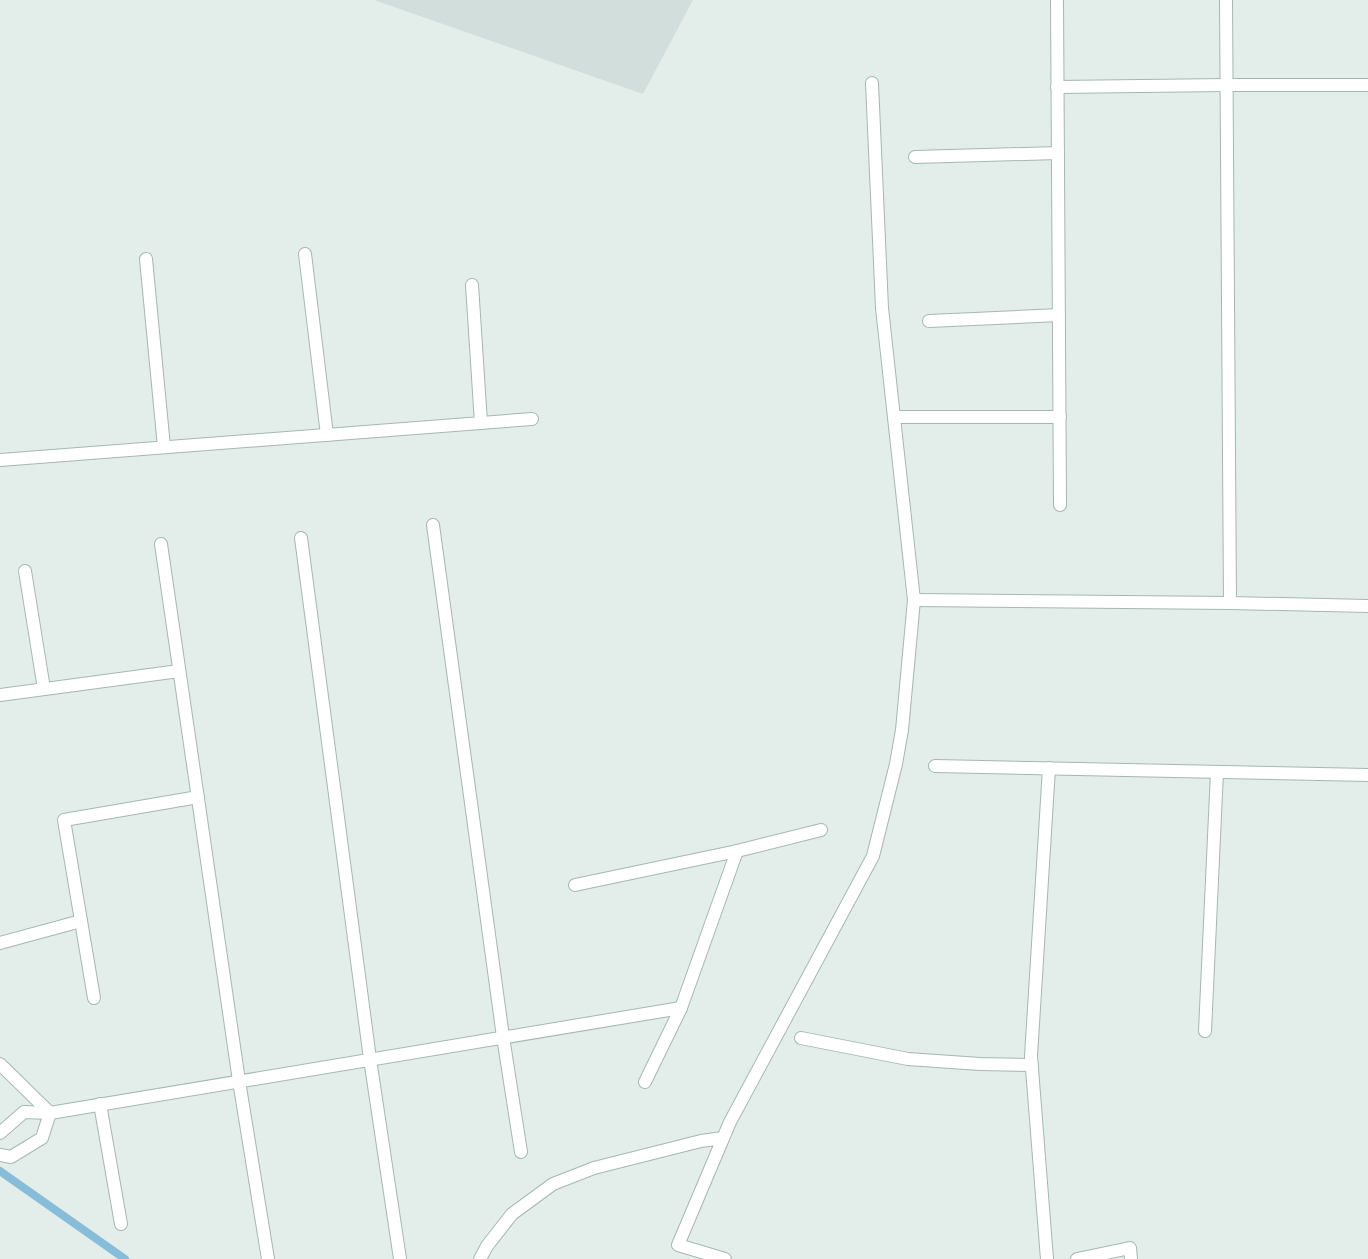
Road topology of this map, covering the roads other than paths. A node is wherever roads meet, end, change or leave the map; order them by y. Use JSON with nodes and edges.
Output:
{"nodes":[{"id":1,"x":1057,"y":0,"type":"edge"},
{"id":2,"x":1226,"y":0,"type":"edge"},
{"id":3,"x":872,"y":83,"type":"dead end"},
{"id":4,"x":1226,"y":85,"type":"junction"},
{"id":5,"x":1368,"y":85,"type":"edge"},
{"id":6,"x":1057,"y":87,"type":"junction"},
{"id":7,"x":1058,"y":153,"type":"junction"},
{"id":8,"x":916,"y":157,"type":"dead end"},
{"id":9,"x":305,"y":254,"type":"dead end"},
{"id":10,"x":146,"y":259,"type":"dead end"},
{"id":11,"x":472,"y":285,"type":"dead end"},
{"id":12,"x":1059,"y":315,"type":"junction"},
{"id":13,"x":929,"y":321,"type":"dead end"},
{"id":14,"x":894,"y":417,"type":"junction"},
{"id":15,"x":1060,"y":417,"type":"junction"},
{"id":16,"x":532,"y":419,"type":"dead end"},
{"id":17,"x":481,"y":423,"type":"junction"},
{"id":18,"x":327,"y":435,"type":"junction"},
{"id":19,"x":164,"y":447,"type":"junction"},
{"id":20,"x":0,"y":460,"type":"edge"},
{"id":21,"x":1060,"y":505,"type":"dead end"},
{"id":22,"x":433,"y":526,"type":"dead end"},
{"id":23,"x":301,"y":538,"type":"dead end"},
{"id":24,"x":161,"y":544,"type":"dead end"},
{"id":25,"x":25,"y":571,"type":"dead end"},
{"id":26,"x":914,"y":600,"type":"junction"},
{"id":27,"x":1230,"y":602,"type":"junction"},
{"id":28,"x":1368,"y":606,"type":"edge"},
{"id":29,"x":179,"y":671,"type":"junction"},
{"id":30,"x":44,"y":689,"type":"junction"},
{"id":31,"x":0,"y":695,"type":"edge"},
{"id":32,"x":935,"y":766,"type":"dead end"},
{"id":33,"x":1049,"y":768,"type":"junction"},
{"id":34,"x":1217,"y":772,"type":"junction"},
{"id":35,"x":1368,"y":775,"type":"edge"},
{"id":36,"x":198,"y":797,"type":"junction"},
{"id":37,"x":821,"y":830,"type":"dead end"},
{"id":38,"x":738,"y":851,"type":"junction"},
{"id":39,"x":575,"y":885,"type":"dead end"},
{"id":40,"x":81,"y":922,"type":"junction"},
{"id":41,"x":0,"y":943,"type":"edge"},
{"id":42,"x":94,"y":998,"type":"dead end"},
{"id":43,"x":681,"y":1008,"type":"junction"},
{"id":44,"x":1205,"y":1031,"type":"dead end"},
{"id":45,"x":503,"y":1037,"type":"junction"},
{"id":46,"x":801,"y":1038,"type":"dead end"},
{"id":47,"x":370,"y":1059,"type":"junction"},
{"id":48,"x":0,"y":1064,"type":"edge"},
{"id":49,"x":1032,"y":1065,"type":"junction"},
{"id":50,"x":240,"y":1081,"type":"junction"},
{"id":51,"x":645,"y":1082,"type":"dead end"},
{"id":52,"x":100,"y":1104,"type":"junction"},
{"id":53,"x":50,"y":1113,"type":"junction"},
{"id":54,"x":0,"y":1132,"type":"edge"},
{"id":55,"x":723,"y":1138,"type":"junction"},
{"id":56,"x":521,"y":1152,"type":"dead end"},
{"id":57,"x":0,"y":1155,"type":"edge"},
{"id":58,"x":121,"y":1224,"type":"dead end"},
{"id":59,"x":268,"y":1259,"type":"edge"},
{"id":60,"x":400,"y":1259,"type":"edge"},
{"id":61,"x":480,"y":1259,"type":"edge"},
{"id":62,"x":725,"y":1259,"type":"edge"},
{"id":63,"x":1047,"y":1259,"type":"edge"},
{"id":64,"x":1077,"y":1259,"type":"edge"},
{"id":65,"x":1131,"y":1259,"type":"edge"}],
"edges":[{"from":1,"to":6,"type":"street"},
{"from":2,"to":4,"type":"street"},
{"from":3,"to":14,"type":"street"},
{"from":4,"to":5,"type":"street"},
{"from":4,"to":6,"type":"street"},
{"from":4,"to":27,"type":"street"},
{"from":6,"to":7,"type":"street"},
{"from":7,"to":8,"type":"street"},
{"from":7,"to":12,"type":"street"},
{"from":9,"to":18,"type":"street"},
{"from":10,"to":19,"type":"street"},
{"from":11,"to":17,"type":"street"},
{"from":12,"to":13,"type":"street"},
{"from":12,"to":15,"type":"street"},
{"from":14,"to":15,"type":"street"},
{"from":14,"to":26,"type":"street"},
{"from":15,"to":21,"type":"street"},
{"from":16,"to":17,"type":"street"},
{"from":17,"to":18,"type":"street"},
{"from":18,"to":19,"type":"street"},
{"from":19,"to":20,"type":"street"},
{"from":22,"to":45,"type":"street"},
{"from":23,"to":47,"type":"street"},
{"from":24,"to":29,"type":"street"},
{"from":25,"to":30,"type":"street"},
{"from":26,"to":27,"type":"street"},
{"from":26,"to":55,"type":"street"},
{"from":27,"to":28,"type":"street"},
{"from":29,"to":30,"type":"street"},
{"from":29,"to":36,"type":"street"},
{"from":30,"to":31,"type":"street"},
{"from":32,"to":33,"type":"street"},
{"from":33,"to":34,"type":"street"},
{"from":33,"to":49,"type":"street"},
{"from":34,"to":35,"type":"street"},
{"from":34,"to":44,"type":"street"},
{"from":36,"to":40,"type":"street"},
{"from":36,"to":50,"type":"street"},
{"from":37,"to":38,"type":"street"},
{"from":38,"to":39,"type":"street"},
{"from":38,"to":43,"type":"street"},
{"from":40,"to":41,"type":"street"},
{"from":40,"to":42,"type":"street"},
{"from":43,"to":45,"type":"street"},
{"from":43,"to":51,"type":"street"},
{"from":45,"to":47,"type":"street"},
{"from":45,"to":56,"type":"street"},
{"from":46,"to":49,"type":"street"},
{"from":47,"to":50,"type":"street"},
{"from":47,"to":60,"type":"street"},
{"from":48,"to":53,"type":"street"},
{"from":49,"to":63,"type":"street"},
{"from":50,"to":52,"type":"street"},
{"from":50,"to":59,"type":"street"},
{"from":52,"to":53,"type":"street"},
{"from":52,"to":58,"type":"street"},
{"from":53,"to":54,"type":"street"},
{"from":53,"to":57,"type":"street"},
{"from":55,"to":61,"type":"street"},
{"from":55,"to":62,"type":"street"},
{"from":64,"to":65,"type":"street"}]}
